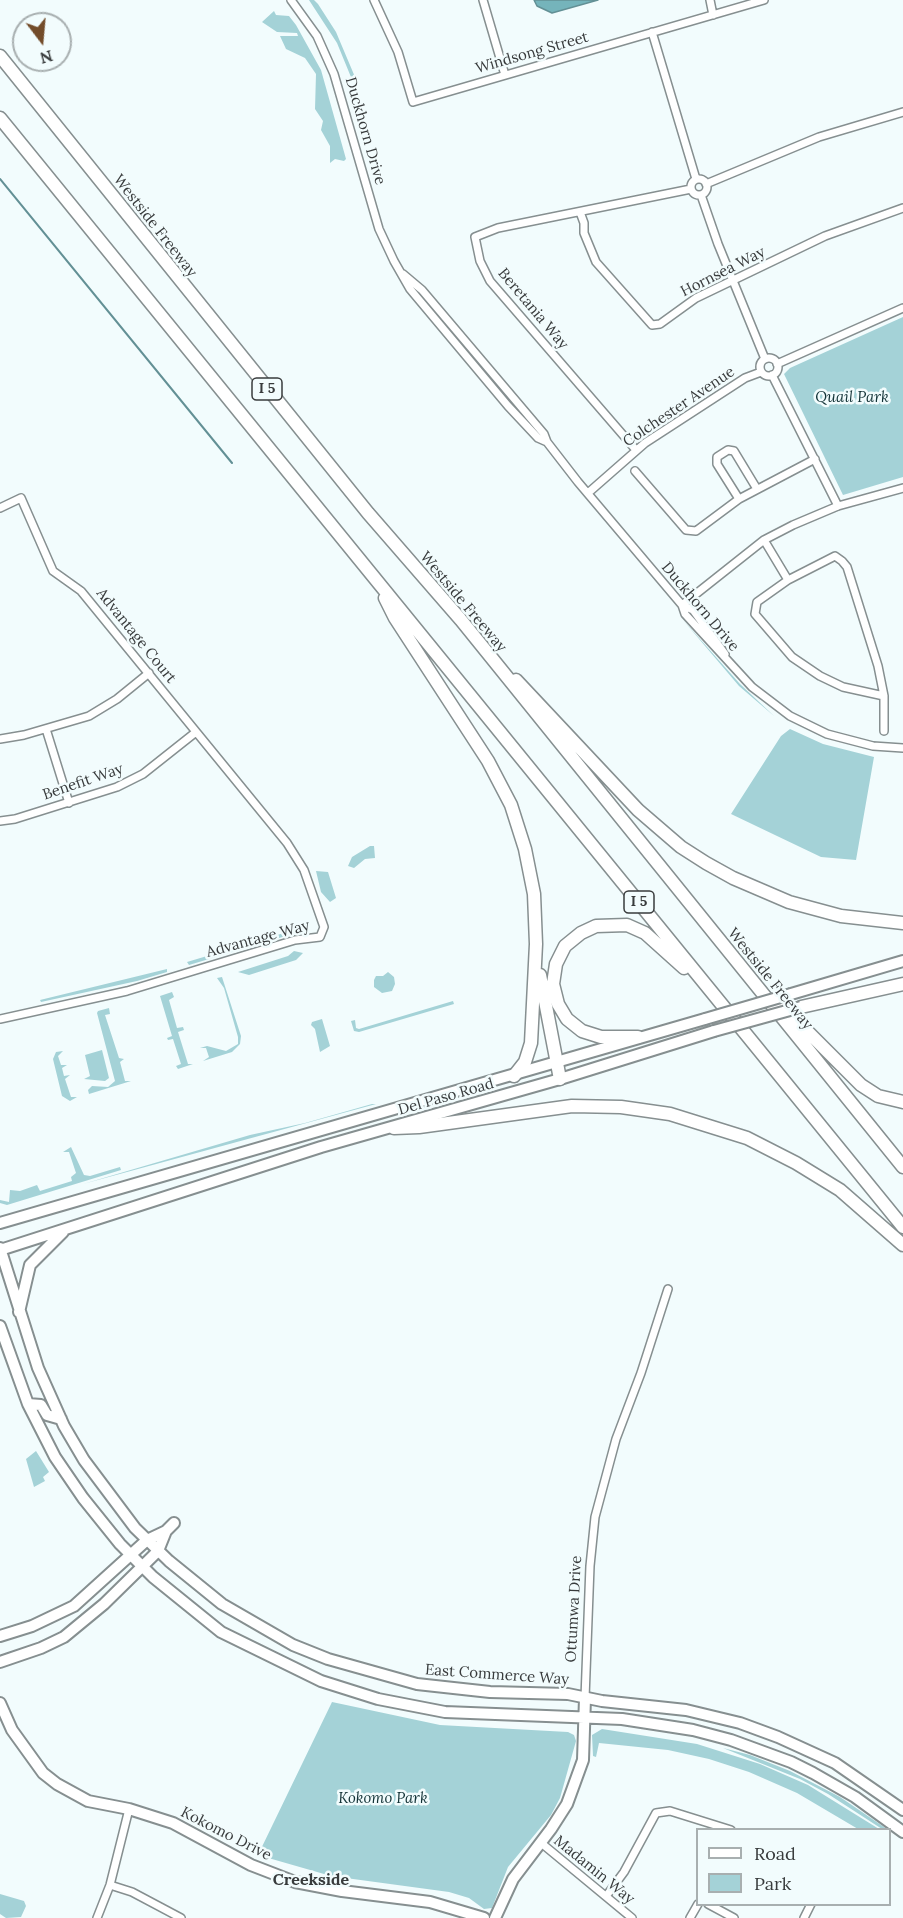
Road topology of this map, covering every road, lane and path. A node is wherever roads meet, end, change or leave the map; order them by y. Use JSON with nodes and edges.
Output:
{"nodes":[{"id":1,"x":291,"y":0,"type":"edge"},
{"id":2,"x":374,"y":0,"type":"edge"},
{"id":3,"x":483,"y":0,"type":"edge"},
{"id":4,"x":710,"y":0,"type":"edge"},
{"id":5,"x":764,"y":0,"type":"edge"},
{"id":6,"x":712,"y":15,"type":"junction"},
{"id":7,"x":652,"y":32,"type":"junction"},
{"id":8,"x":0,"y":56,"type":"edge"},
{"id":9,"x":505,"y":75,"type":"junction"},
{"id":10,"x":903,"y":112,"type":"edge"},
{"id":11,"x":0,"y":119,"type":"edge"},
{"id":12,"x":696,"y":179,"type":"junction"},
{"id":13,"x":706,"y":184,"type":"junction"},
{"id":14,"x":691,"y":189,"type":"junction"},
{"id":15,"x":701,"y":195,"type":"junction"},
{"id":16,"x":903,"y":208,"type":"edge"},
{"id":17,"x":580,"y":212,"type":"junction"},
{"id":18,"x":732,"y":281,"type":"junction"},
{"id":19,"x":903,"y":308,"type":"edge"},
{"id":20,"x":765,"y":359,"type":"junction"},
{"id":21,"x":777,"y":364,"type":"junction"},
{"id":22,"x":761,"y":372,"type":"junction"},
{"id":23,"x":772,"y":375,"type":"junction"},
{"id":24,"x":636,"y":450,"type":"junction"},
{"id":25,"x":815,"y":459,"type":"junction"},
{"id":26,"x":635,"y":471,"type":"dead end"},
{"id":27,"x":903,"y":488,"type":"edge"},
{"id":28,"x":757,"y":489,"type":"junction"},
{"id":29,"x":588,"y":493,"type":"junction"},
{"id":30,"x":739,"y":499,"type":"junction"},
{"id":31,"x":838,"y":506,"type":"junction"},
{"id":32,"x":0,"y":508,"type":"edge"},
{"id":33,"x":764,"y":540,"type":"junction"},
{"id":34,"x":375,"y":578,"type":"junction"},
{"id":35,"x":788,"y":580,"type":"junction"},
{"id":36,"x":682,"y":605,"type":"junction"},
{"id":37,"x":461,"y":620,"type":"junction"},
{"id":38,"x":149,"y":674,"type":"junction"},
{"id":39,"x":884,"y":696,"type":"junction"},
{"id":40,"x":46,"y":729,"type":"junction"},
{"id":41,"x":884,"y":731,"type":"dead end"},
{"id":42,"x":196,"y":732,"type":"junction"},
{"id":43,"x":0,"y":739,"type":"edge"},
{"id":44,"x":903,"y":748,"type":"edge"},
{"id":45,"x":69,"y":803,"type":"junction"},
{"id":46,"x":0,"y":820,"type":"edge"},
{"id":47,"x":903,"y":923,"type":"edge"},
{"id":48,"x":536,"y":944,"type":"junction"},
{"id":49,"x":734,"y":957,"type":"junction"},
{"id":50,"x":903,"y":961,"type":"edge"},
{"id":51,"x":903,"y":978,"type":"edge"},
{"id":52,"x":903,"y":984,"type":"edge"},
{"id":53,"x":716,"y":997,"type":"junction"},
{"id":54,"x":801,"y":1007,"type":"junction"},
{"id":55,"x":0,"y":1019,"type":"edge"},
{"id":56,"x":638,"y":1037,"type":"junction"},
{"id":57,"x":556,"y":1063,"type":"junction"},
{"id":58,"x":514,"y":1076,"type":"junction"},
{"id":59,"x":560,"y":1079,"type":"junction"},
{"id":60,"x":903,"y":1102,"type":"edge"},
{"id":61,"x":394,"y":1128,"type":"junction"},
{"id":62,"x":903,"y":1167,"type":"edge"},
{"id":63,"x":0,"y":1223,"type":"edge"},
{"id":64,"x":903,"y":1227,"type":"edge"},
{"id":65,"x":66,"y":1230,"type":"junction"},
{"id":66,"x":903,"y":1245,"type":"edge"},
{"id":67,"x":0,"y":1249,"type":"edge"},
{"id":68,"x":668,"y":1289,"type":"dead end"},
{"id":69,"x":19,"y":1312,"type":"junction"},
{"id":70,"x":0,"y":1326,"type":"edge"},
{"id":71,"x":28,"y":1404,"type":"junction"},
{"id":72,"x":61,"y":1419,"type":"junction"},
{"id":73,"x":147,"y":1540,"type":"junction"},
{"id":74,"x":158,"y":1551,"type":"junction"},
{"id":75,"x":131,"y":1555,"type":"junction"},
{"id":76,"x":142,"y":1566,"type":"junction"},
{"id":77,"x":0,"y":1636,"type":"edge"},
{"id":78,"x":0,"y":1662,"type":"edge"},
{"id":79,"x":585,"y":1698,"type":"junction"},
{"id":80,"x":0,"y":1703,"type":"edge"},
{"id":81,"x":585,"y":1717,"type":"junction"},
{"id":82,"x":129,"y":1809,"type":"junction"},
{"id":83,"x":903,"y":1810,"type":"edge"},
{"id":84,"x":725,"y":1828,"type":"edge"},
{"id":85,"x":903,"y":1832,"type":"edge"},
{"id":86,"x":540,"y":1842,"type":"junction"},
{"id":87,"x":110,"y":1885,"type":"junction"},
{"id":88,"x":607,"y":1895,"type":"junction"},
{"id":89,"x":710,"y":1906,"type":"edge"},
{"id":90,"x":97,"y":1918,"type":"edge"},
{"id":91,"x":181,"y":1918,"type":"edge"},
{"id":92,"x":484,"y":1918,"type":"edge"},
{"id":93,"x":495,"y":1918,"type":"edge"},
{"id":94,"x":632,"y":1918,"type":"edge"},
{"id":95,"x":734,"y":1918,"type":"edge"}],
"edges":[{"from":1,"to":29,"type":"street","name":"Duckhorn Drive"},
{"from":2,"to":9,"type":"street","name":"Windsong Street"},
{"from":3,"to":9,"type":"street"},
{"from":4,"to":6,"type":"street"},
{"from":5,"to":6,"type":"street","name":"Windsong Street"},
{"from":6,"to":7,"type":"street","name":"Windsong Street"},
{"from":7,"to":9,"type":"street","name":"Windsong Street"},
{"from":7,"to":12,"type":"street"},
{"from":8,"to":37,"type":"highway","name":"Westside Freeway","number":"I 5"},
{"from":10,"to":13,"type":"street"},
{"from":11,"to":34,"type":"highway","number":"I 5"},
{"from":12,"to":13,"type":"street"},
{"from":12,"to":14,"type":"street"},
{"from":13,"to":15,"type":"street"},
{"from":14,"to":15,"type":"street"},
{"from":14,"to":17,"type":"street","name":"Beretania Way"},
{"from":15,"to":18,"type":"street"},
{"from":16,"to":18,"type":"street","name":"Hornsea Way"},
{"from":17,"to":18,"type":"street","name":"Hornsea Way"},
{"from":17,"to":24,"type":"street","name":"Beretania Way"},
{"from":18,"to":20,"type":"street"},
{"from":19,"to":21,"type":"street"},
{"from":20,"to":21,"type":"street"},
{"from":20,"to":22,"type":"street"},
{"from":21,"to":23,"type":"street"},
{"from":22,"to":23,"type":"street"},
{"from":22,"to":24,"type":"street","name":"Colchester Avenue"},
{"from":23,"to":25,"type":"street"},
{"from":24,"to":29,"type":"street","name":"Colchester Avenue"},
{"from":25,"to":28,"type":"street"},
{"from":25,"to":31,"type":"street"},
{"from":26,"to":30,"type":"street"},
{"from":27,"to":31,"type":"street"},
{"from":28,"to":30,"type":"street"},
{"from":28,"to":30,"type":"street"},
{"from":29,"to":36,"type":"street","name":"Duckhorn Drive"},
{"from":31,"to":33,"type":"street"},
{"from":32,"to":38,"type":"street","name":"Advantage Court"},
{"from":33,"to":35,"type":"street"},
{"from":33,"to":36,"type":"street"},
{"from":34,"to":48,"type":"highway"},
{"from":34,"to":53,"type":"highway","number":"I 5"},
{"from":35,"to":39,"type":"street"},
{"from":35,"to":39,"type":"street"},
{"from":36,"to":44,"type":"street","name":"Duckhorn Drive"},
{"from":37,"to":47,"type":"highway"},
{"from":37,"to":49,"type":"highway","name":"Westside Freeway","number":"I 5"},
{"from":38,"to":40,"type":"street"},
{"from":38,"to":42,"type":"street","name":"Advantage Court"},
{"from":39,"to":41,"type":"street"},
{"from":40,"to":43,"type":"street"},
{"from":40,"to":45,"type":"street"},
{"from":42,"to":45,"type":"street","name":"Benefit Way"},
{"from":42,"to":55,"type":"street","name":"Advantage Way"},
{"from":45,"to":46,"type":"street","name":"Benefit Way"},
{"from":48,"to":57,"type":"highway"},
{"from":48,"to":58,"type":"highway"},
{"from":49,"to":60,"type":"highway"},
{"from":49,"to":62,"type":"highway","name":"Westside Freeway","number":"I 5"},
{"from":50,"to":56,"type":"main road","name":"Del Paso Road","bridge":true},
{"from":51,"to":54,"type":"main road","name":"Del Paso Road"},
{"from":52,"to":54,"type":"highway"},
{"from":53,"to":56,"type":"highway"},
{"from":53,"to":64,"type":"highway","number":"I 5"},
{"from":54,"to":59,"type":"main road","name":"Del Paso Road","bridge":true},
{"from":56,"to":57,"type":"main road","name":"Del Paso Road"},
{"from":57,"to":58,"type":"main road","name":"Del Paso Road"},
{"from":57,"to":59,"type":"highway"},
{"from":58,"to":63,"type":"main road","name":"Del Paso Road"},
{"from":59,"to":61,"type":"main road","name":"Del Paso Road"},
{"from":61,"to":65,"type":"main road","name":"Del Paso Road"},
{"from":61,"to":66,"type":"highway"},
{"from":65,"to":67,"type":"main road","name":"Del Paso Road"},
{"from":65,"to":69,"type":"main road"},
{"from":67,"to":69,"type":"main road","name":"East Commerce Way"},
{"from":68,"to":79,"type":"street","name":"Ottumwa Drive"},
{"from":69,"to":72,"type":"main road","name":"East Commerce Way"},
{"from":70,"to":71,"type":"main road"},
{"from":71,"to":72,"type":"main road"},
{"from":71,"to":75,"type":"main road"},
{"from":72,"to":73,"type":"main road","name":"East Commerce Way"},
{"from":73,"to":74,"type":"main road","name":"East Commerce Way"},
{"from":73,"to":74,"type":"main road"},
{"from":73,"to":75,"type":"main road"},
{"from":74,"to":76,"type":"main road"},
{"from":74,"to":79,"type":"main road","name":"East Commerce Way"},
{"from":75,"to":76,"type":"main road"},
{"from":75,"to":77,"type":"main road"},
{"from":76,"to":78,"type":"main road"},
{"from":76,"to":81,"type":"main road"},
{"from":79,"to":81,"type":"main road","name":"Ottumwa Drive"},
{"from":79,"to":83,"type":"main road","name":"East Commerce Way"},
{"from":80,"to":82,"type":"main road","name":"Kokomo Drive"},
{"from":81,"to":85,"type":"main road"},
{"from":81,"to":86,"type":"main road","name":"Ottumwa Drive"},
{"from":82,"to":87,"type":"street"},
{"from":82,"to":92,"type":"main road","name":"Kokomo Drive"},
{"from":84,"to":88,"type":"street"},
{"from":86,"to":88,"type":"street","name":"Madamin Way"},
{"from":86,"to":93,"type":"main road","name":"Ottumwa Drive"},
{"from":87,"to":90,"type":"street"},
{"from":87,"to":91,"type":"street"},
{"from":88,"to":94,"type":"street","name":"Madamin Way"},
{"from":89,"to":95,"type":"street"}]}
